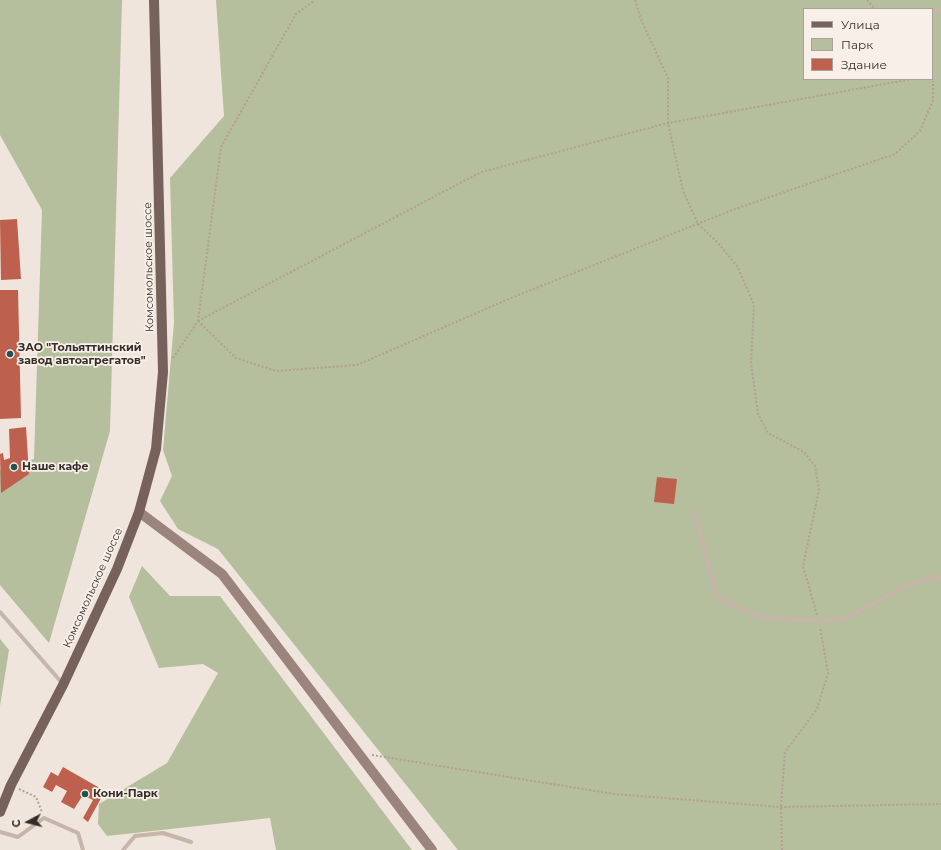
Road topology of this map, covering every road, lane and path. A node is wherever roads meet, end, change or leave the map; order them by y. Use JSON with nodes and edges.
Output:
{"nodes":[{"id":1,"x":154,"y":0,"type":"edge"},
{"id":2,"x":315,"y":0,"type":"edge"},
{"id":3,"x":635,"y":0,"type":"edge"},
{"id":4,"x":867,"y":0,"type":"edge"},
{"id":5,"x":874,"y":8,"type":"edge"},
{"id":6,"x":933,"y":75,"type":"edge"},
{"id":7,"x":906,"y":80,"type":"edge"},
{"id":8,"x":668,"y":123,"type":"junction"},
{"id":9,"x":698,"y":224,"type":"junction"},
{"id":10,"x":198,"y":321,"type":"junction"},
{"id":11,"x":164,"y":372,"type":"junction"},
{"id":12,"x":694,"y":510,"type":"dead end"},
{"id":13,"x":139,"y":512,"type":"junction"},
{"id":14,"x":941,"y":576,"type":"edge"},
{"id":15,"x":0,"y":612,"type":"edge"},
{"id":16,"x":819,"y":621,"type":"junction"},
{"id":17,"x":63,"y":685,"type":"junction"},
{"id":18,"x":358,"y":752,"type":"junction"},
{"id":19,"x":11,"y":786,"type":"junction"},
{"id":20,"x":941,"y":804,"type":"edge"},
{"id":21,"x":782,"y":807,"type":"junction"},
{"id":22,"x":0,"y":812,"type":"edge"},
{"id":23,"x":44,"y":818,"type":"junction"},
{"id":24,"x":0,"y":832,"type":"edge"},
{"id":25,"x":191,"y":842,"type":"dead end"},
{"id":26,"x":83,"y":850,"type":"edge"},
{"id":27,"x":123,"y":850,"type":"edge"},
{"id":28,"x":432,"y":850,"type":"edge"},
{"id":29,"x":782,"y":850,"type":"edge"}],
"edges":[{"from":1,"to":11,"type":"main road","name":"Комсомольское шоссе"},
{"from":2,"to":10,"type":"path"},
{"from":3,"to":8,"type":"path"},
{"from":4,"to":5,"type":"path"},
{"from":6,"to":9,"type":"path"},
{"from":7,"to":8,"type":"path"},
{"from":8,"to":9,"type":"path"},
{"from":8,"to":10,"type":"path"},
{"from":9,"to":10,"type":"path"},
{"from":9,"to":16,"type":"path"},
{"from":10,"to":11,"type":"path"},
{"from":11,"to":13,"type":"main road","name":"Комсомольское шоссе"},
{"from":12,"to":16,"type":"lane"},
{"from":13,"to":17,"type":"main road","name":"Комсомольское шоссе"},
{"from":13,"to":18,"type":"street"},
{"from":14,"to":16,"type":"lane"},
{"from":15,"to":17,"type":"lane"},
{"from":16,"to":21,"type":"path"},
{"from":17,"to":19,"type":"main road","name":"Комсомольское шоссе"},
{"from":18,"to":21,"type":"path"},
{"from":18,"to":28,"type":"street"},
{"from":19,"to":22,"type":"main road","name":"Комсомольское шоссе"},
{"from":19,"to":23,"type":"path"},
{"from":20,"to":21,"type":"path"},
{"from":21,"to":29,"type":"path"},
{"from":23,"to":24,"type":"lane"},
{"from":23,"to":26,"type":"lane"},
{"from":25,"to":27,"type":"lane"}]}
